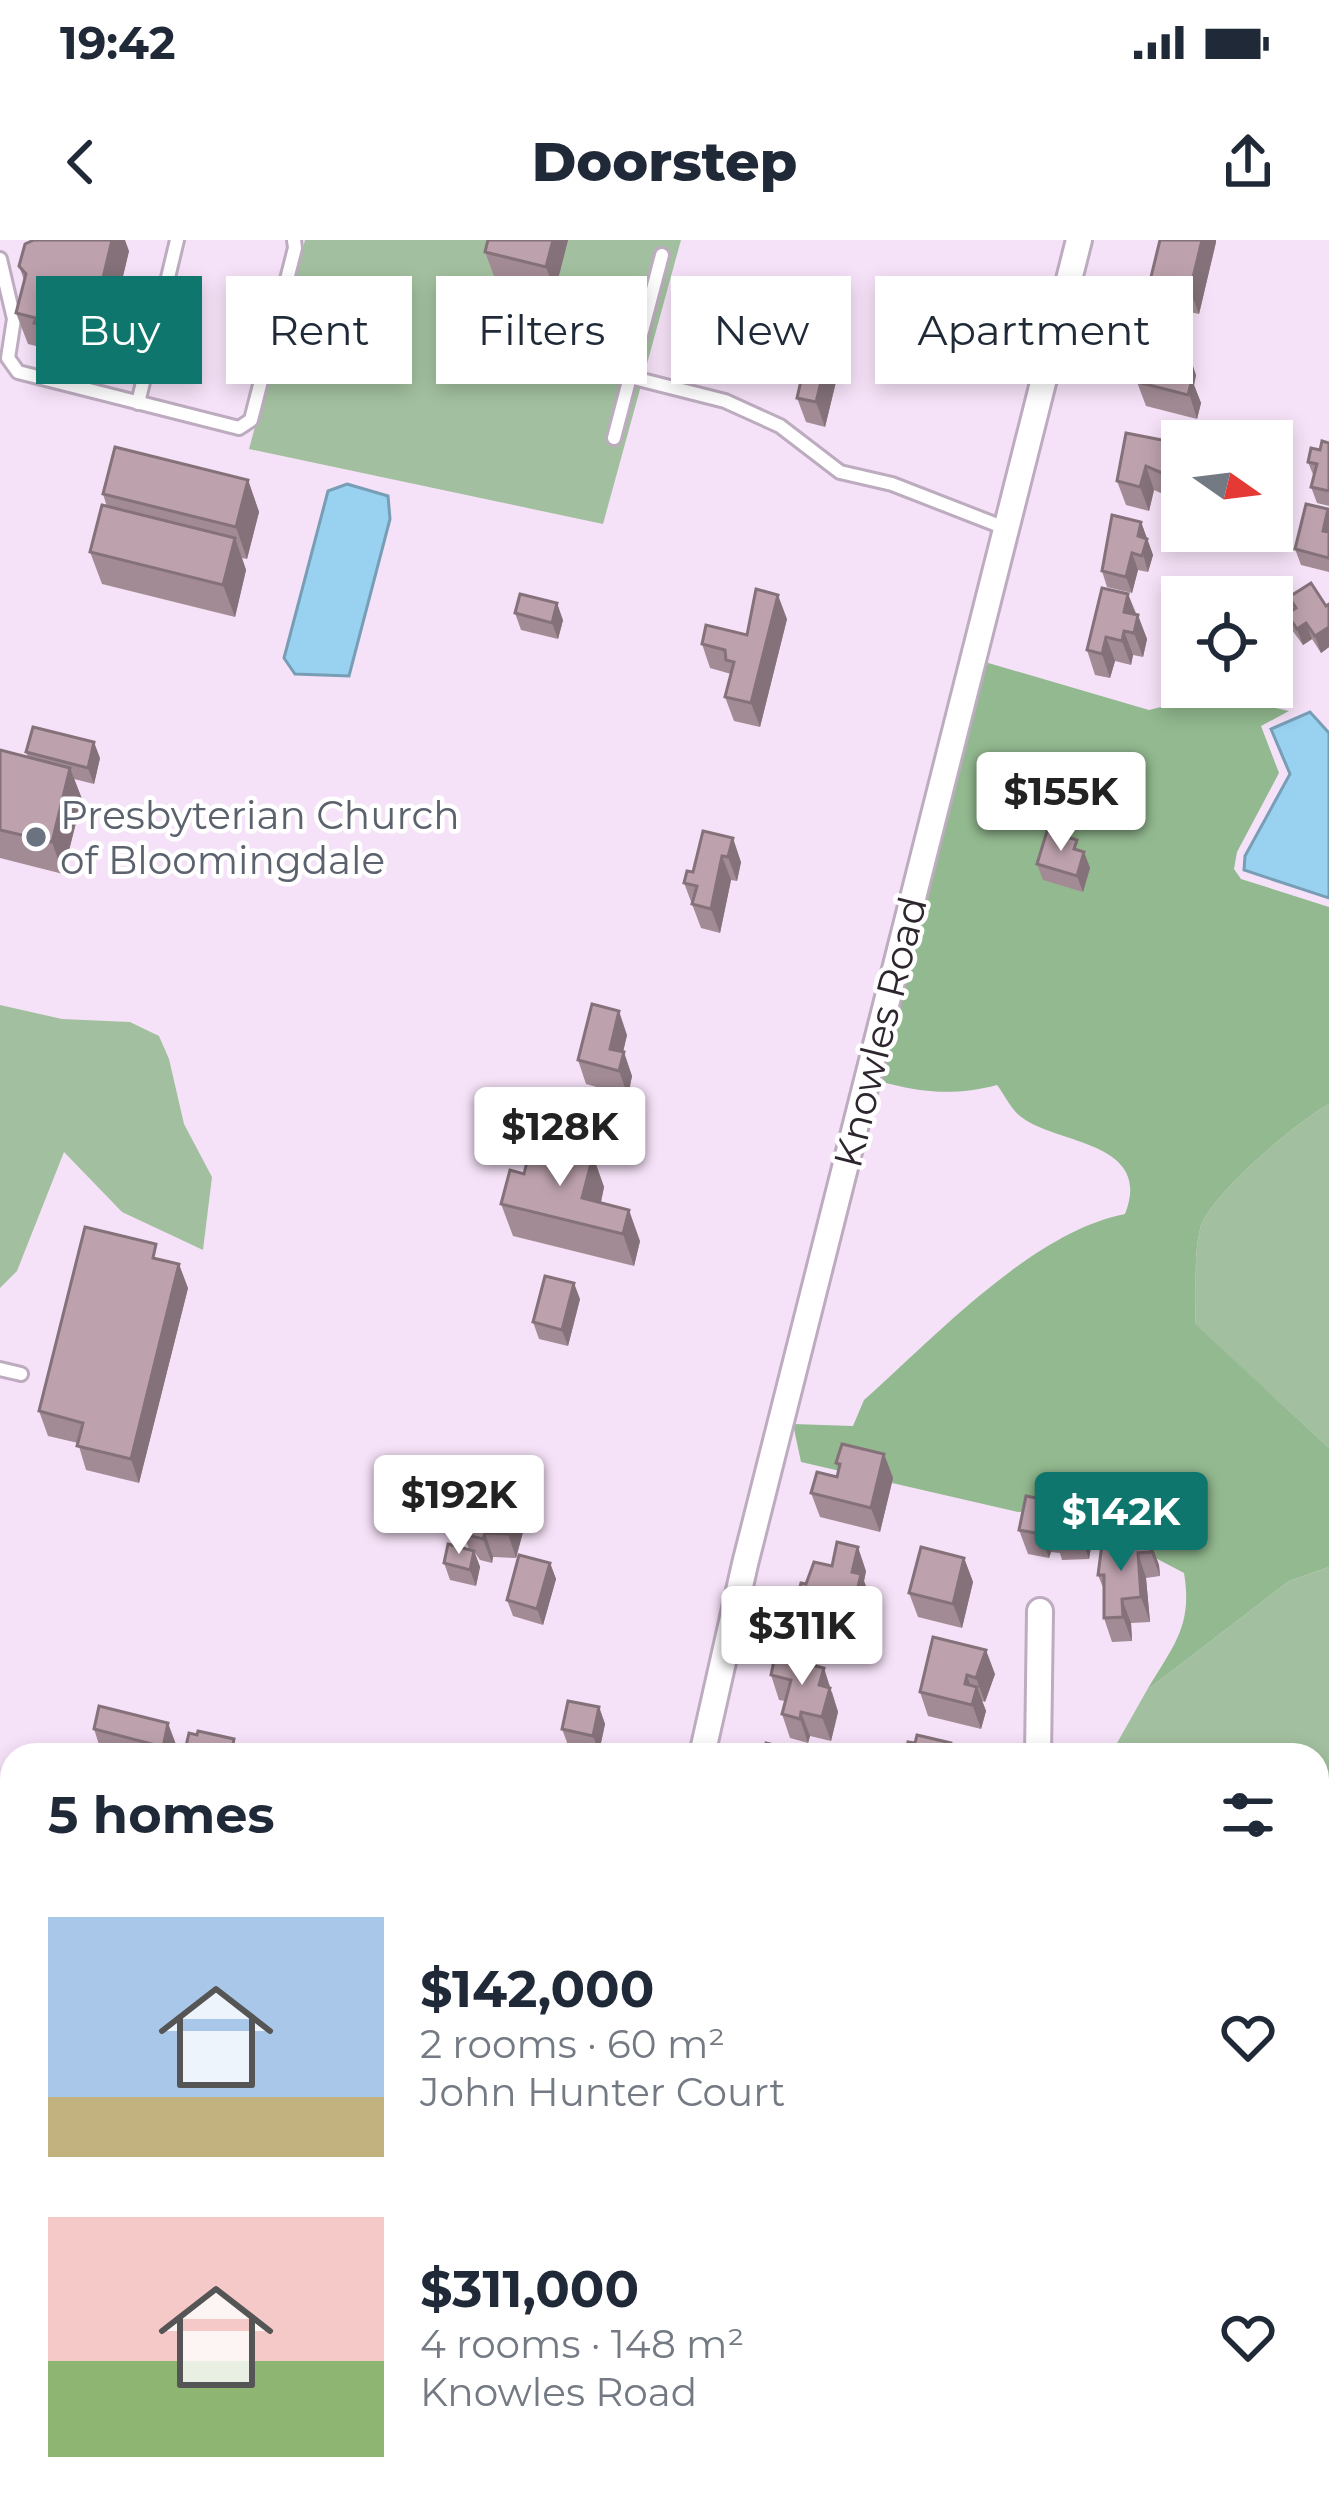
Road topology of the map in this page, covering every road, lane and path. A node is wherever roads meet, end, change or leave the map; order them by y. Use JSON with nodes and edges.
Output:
{"nodes":[{"id":1,"x":177,"y":240,"type":"edge"},
{"id":2,"x":294,"y":240,"type":"edge"},
{"id":3,"x":1079,"y":240,"type":"edge"},
{"id":4,"x":662,"y":255,"type":"dead end"},
{"id":5,"x":0,"y":260,"type":"edge"},
{"id":6,"x":647,"y":312,"type":"edge"},
{"id":7,"x":647,"y":381,"type":"edge"},
{"id":8,"x":628,"y":384,"type":"edge"},
{"id":9,"x":138,"y":403,"type":"junction"},
{"id":10,"x":614,"y":438,"type":"dead end"},
{"id":11,"x":1006,"y":529,"type":"junction"},
{"id":12,"x":0,"y":1369,"type":"edge"},
{"id":13,"x":21,"y":1374,"type":"dead end"},
{"id":14,"x":1040,"y":1611,"type":"dead end"},
{"id":15,"x":705,"y":1743,"type":"edge"},
{"id":16,"x":1038,"y":1743,"type":"edge"}],
"edges":[{"from":1,"to":9,"type":"lane"},
{"from":2,"to":9,"type":"lane"},
{"from":3,"to":11,"type":"street","name":"Knowles Road"},
{"from":4,"to":6,"type":"lane"},
{"from":5,"to":9,"type":"lane"},
{"from":7,"to":11,"type":"lane"},
{"from":8,"to":10,"type":"lane"},
{"from":11,"to":15,"type":"street","name":"Knowles Road"},
{"from":12,"to":13,"type":"lane"},
{"from":14,"to":16,"type":"street"}]}
